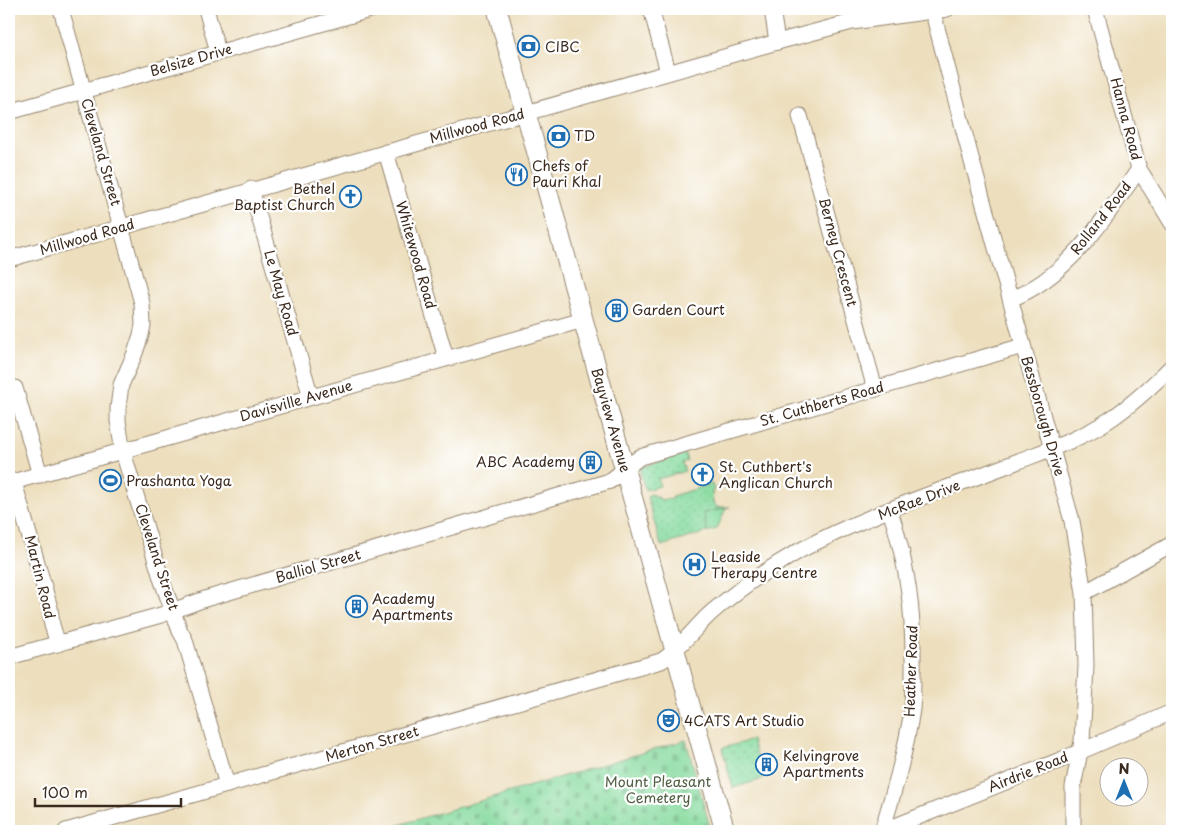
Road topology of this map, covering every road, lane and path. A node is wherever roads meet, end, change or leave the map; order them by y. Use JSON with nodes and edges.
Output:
{"nodes":[{"id":1,"x":61,"y":9,"type":"edge"},
{"id":2,"x":206,"y":9,"type":"edge"},
{"id":3,"x":373,"y":9,"type":"edge"},
{"id":4,"x":497,"y":9,"type":"edge"},
{"id":5,"x":651,"y":9,"type":"edge"},
{"id":6,"x":772,"y":9,"type":"edge"},
{"id":7,"x":937,"y":9,"type":"edge"},
{"id":8,"x":1095,"y":9,"type":"edge"},
{"id":9,"x":353,"y":11,"type":"edge"},
{"id":10,"x":777,"y":42,"type":"junction"},
{"id":11,"x":218,"y":52,"type":"junction"},
{"id":12,"x":668,"y":72,"type":"junction"},
{"id":13,"x":84,"y":91,"type":"junction"},
{"id":14,"x":9,"y":112,"type":"edge"},
{"id":15,"x":525,"y":113,"type":"junction"},
{"id":16,"x":800,"y":116,"type":"dead end"},
{"id":17,"x":386,"y":152,"type":"junction"},
{"id":18,"x":1139,"y":169,"type":"junction"},
{"id":19,"x":252,"y":189,"type":"junction"},
{"id":20,"x":1172,"y":223,"type":"edge"},
{"id":21,"x":122,"y":227,"type":"junction"},
{"id":22,"x":9,"y":259,"type":"edge"},
{"id":23,"x":1012,"y":299,"type":"junction"},
{"id":24,"x":583,"y":320,"type":"junction"},
{"id":25,"x":1023,"y":346,"type":"junction"},
{"id":26,"x":446,"y":358,"type":"junction"},
{"id":27,"x":1172,"y":366,"type":"edge"},
{"id":28,"x":15,"y":388,"type":"dead end"},
{"id":29,"x":876,"y":389,"type":"junction"},
{"id":30,"x":311,"y":397,"type":"junction"},
{"id":31,"x":1052,"y":448,"type":"junction"},
{"id":32,"x":123,"y":452,"type":"junction"},
{"id":33,"x":625,"y":470,"type":"junction"},
{"id":34,"x":40,"y":475,"type":"junction"},
{"id":35,"x":12,"y":483,"type":"edge"},
{"id":36,"x":890,"y":510,"type":"junction"},
{"id":37,"x":1172,"y":544,"type":"edge"},
{"id":38,"x":1084,"y":593,"type":"junction"},
{"id":39,"x":174,"y":611,"type":"junction"},
{"id":40,"x":58,"y":644,"type":"junction"},
{"id":41,"x":674,"y":650,"type":"junction"},
{"id":42,"x":9,"y":657,"type":"edge"},
{"id":43,"x":1172,"y":712,"type":"edge"},
{"id":44,"x":1079,"y":752,"type":"junction"},
{"id":45,"x":227,"y":785,"type":"junction"},
{"id":46,"x":66,"y":831,"type":"edge"},
{"id":47,"x":725,"y":831,"type":"edge"},
{"id":48,"x":883,"y":831,"type":"edge"},
{"id":49,"x":1073,"y":831,"type":"edge"}],
"edges":[{"from":1,"to":13,"type":"street","name":"Cleveland Street"},
{"from":2,"to":11,"type":"street"},
{"from":3,"to":9,"type":"street","name":"Belsize Drive"},
{"from":4,"to":15,"type":"main road","name":"Bayview Avenue"},
{"from":5,"to":12,"type":"street"},
{"from":6,"to":10,"type":"street"},
{"from":7,"to":10,"type":"street","name":"Millwood Road"},
{"from":7,"to":23,"type":"street","name":"Bessborough Drive"},
{"from":8,"to":18,"type":"street","name":"Hanna Road"},
{"from":9,"to":11,"type":"street","name":"Belsize Drive"},
{"from":10,"to":12,"type":"street","name":"Millwood Road"},
{"from":11,"to":13,"type":"street","name":"Belsize Drive"},
{"from":12,"to":15,"type":"street","name":"Millwood Road"},
{"from":13,"to":14,"type":"street","name":"Belsize Drive"},
{"from":13,"to":21,"type":"street","name":"Cleveland Street"},
{"from":15,"to":17,"type":"street","name":"Millwood Road"},
{"from":15,"to":24,"type":"main road","name":"Bayview Avenue"},
{"from":16,"to":29,"type":"street","name":"Berney Crescent"},
{"from":17,"to":19,"type":"street","name":"Millwood Road"},
{"from":17,"to":26,"type":"street","name":"Whitewood Road"},
{"from":18,"to":20,"type":"street","name":"Hanna Road"},
{"from":18,"to":23,"type":"street","name":"Rolland Road"},
{"from":19,"to":21,"type":"street","name":"Millwood Road"},
{"from":19,"to":30,"type":"street","name":"Le May Road"},
{"from":21,"to":22,"type":"street","name":"Millwood Road"},
{"from":21,"to":32,"type":"street","name":"Cleveland Street"},
{"from":23,"to":25,"type":"street","name":"Bessborough Drive"},
{"from":24,"to":26,"type":"street","name":"Davisville Avenue"},
{"from":24,"to":33,"type":"main road","name":"Bayview Avenue"},
{"from":25,"to":29,"type":"street","name":"St. Cuthberts Road"},
{"from":25,"to":31,"type":"street","name":"Bessborough Drive"},
{"from":26,"to":30,"type":"street","name":"Davisville Avenue"},
{"from":27,"to":31,"type":"street","name":"McRae Drive"},
{"from":28,"to":34,"type":"street"},
{"from":29,"to":33,"type":"street","name":"St. Cuthberts Road"},
{"from":30,"to":32,"type":"street","name":"Davisville Avenue"},
{"from":31,"to":36,"type":"street","name":"McRae Drive"},
{"from":31,"to":38,"type":"street","name":"Bessborough Drive"},
{"from":32,"to":34,"type":"street","name":"Davisville Avenue"},
{"from":32,"to":39,"type":"street","name":"Cleveland Street"},
{"from":33,"to":39,"type":"street","name":"Balliol Street"},
{"from":33,"to":41,"type":"main road","name":"Bayview Avenue"},
{"from":34,"to":35,"type":"street","name":"Davisville Avenue"},
{"from":35,"to":40,"type":"street","name":"Martin Road"},
{"from":36,"to":41,"type":"street","name":"McRae Drive"},
{"from":36,"to":48,"type":"street","name":"Heather Road"},
{"from":37,"to":38,"type":"street"},
{"from":38,"to":44,"type":"street","name":"Bessborough Drive"},
{"from":39,"to":40,"type":"street","name":"Balliol Street"},
{"from":39,"to":45,"type":"street","name":"Cleveland Street"},
{"from":40,"to":42,"type":"street","name":"Balliol Street"},
{"from":41,"to":45,"type":"street","name":"Merton Street"},
{"from":41,"to":47,"type":"main road","name":"Bayview Avenue"},
{"from":43,"to":44,"type":"street","name":"Airdrie Road"},
{"from":44,"to":48,"type":"street","name":"Airdrie Road"},
{"from":44,"to":49,"type":"street","name":"Bessborough Drive"},
{"from":45,"to":46,"type":"street","name":"Merton Street"}]}
